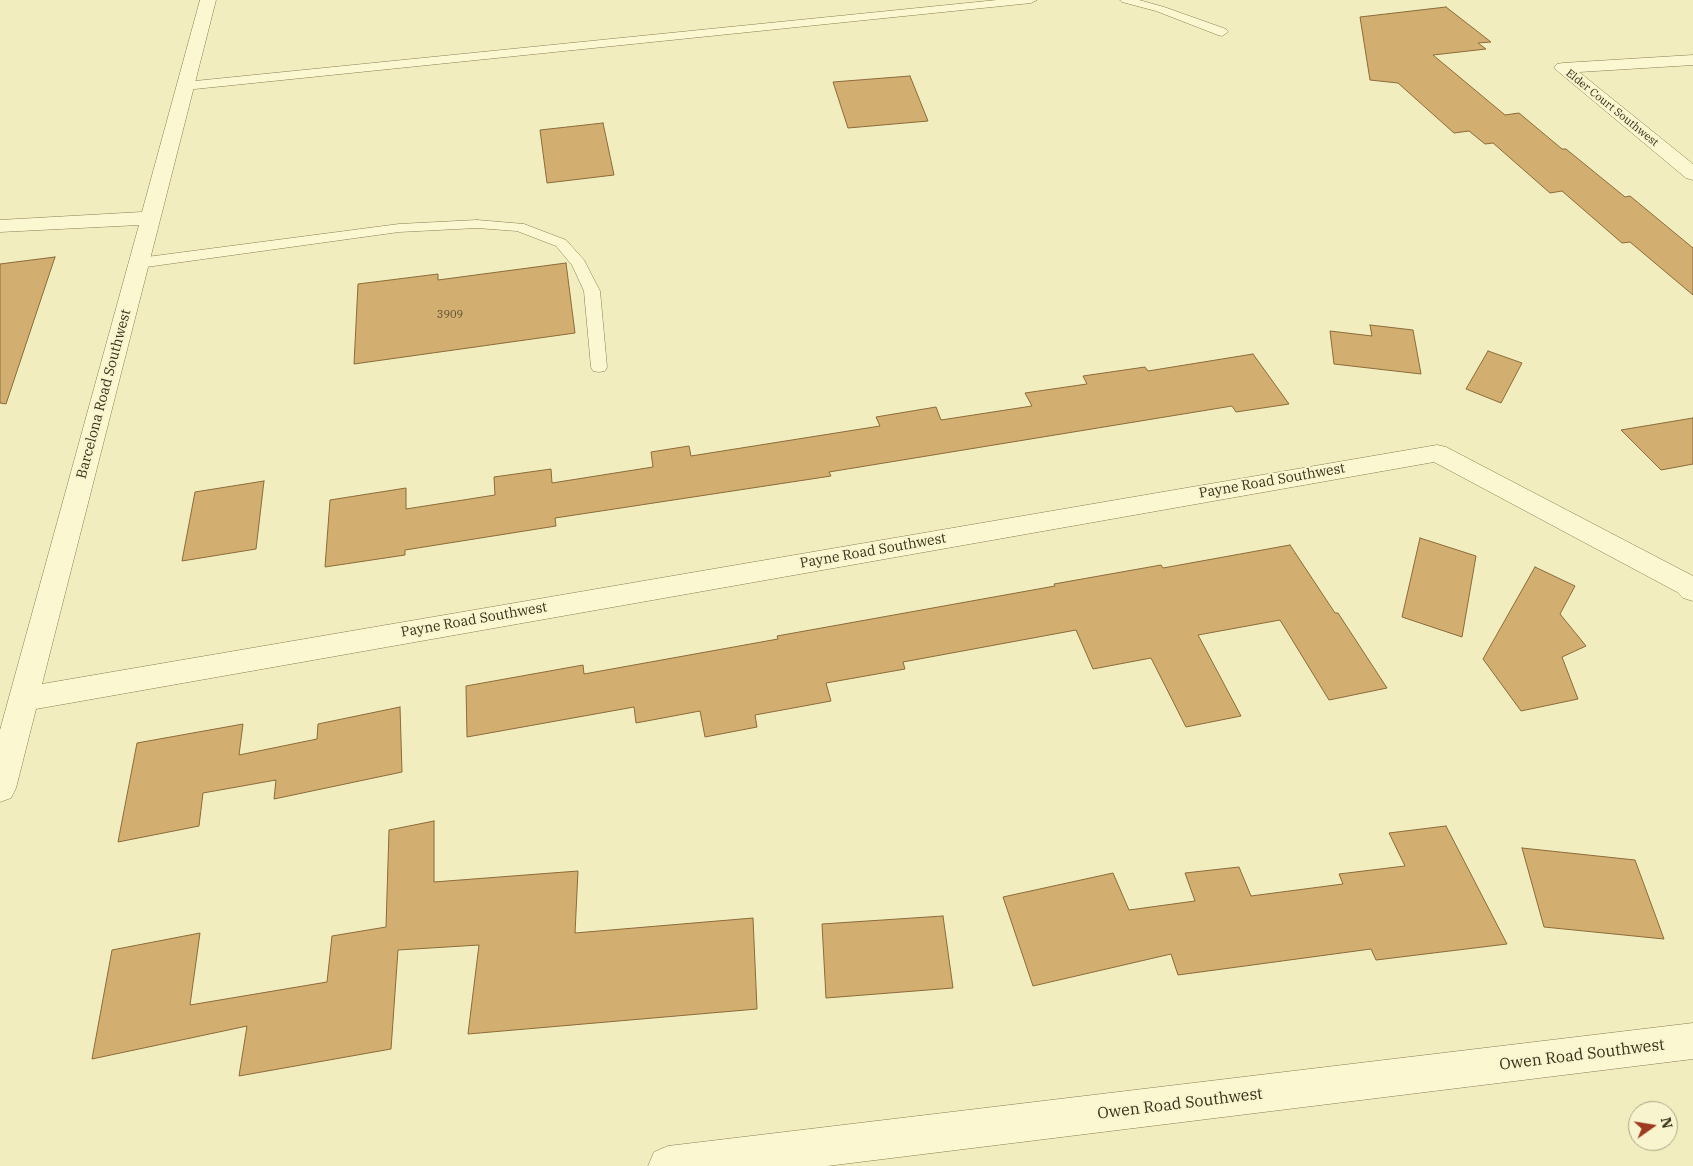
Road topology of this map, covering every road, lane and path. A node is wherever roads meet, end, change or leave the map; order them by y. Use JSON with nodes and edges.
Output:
{"nodes":[{"id":1,"x":208,"y":0,"type":"edge"},
{"id":2,"x":1031,"y":0,"type":"edge"},
{"id":3,"x":1126,"y":0,"type":"edge"},
{"id":4,"x":1222,"y":32,"type":"dead end"},
{"id":5,"x":1693,"y":60,"type":"edge"},
{"id":6,"x":185,"y":86,"type":"junction"},
{"id":7,"x":1693,"y":174,"type":"edge"},
{"id":8,"x":151,"y":218,"type":"junction"},
{"id":9,"x":0,"y":226,"type":"edge"},
{"id":10,"x":139,"y":264,"type":"junction"},
{"id":11,"x":599,"y":367,"type":"dead end"},
{"id":12,"x":1691,"y":586,"type":"edge"},
{"id":13,"x":24,"y":699,"type":"junction"},
{"id":14,"x":0,"y":788,"type":"edge"},
{"id":15,"x":1693,"y":1041,"type":"edge"},
{"id":16,"x":668,"y":1166,"type":"edge"}],
"edges":[{"from":1,"to":6,"type":"street","name":"Barcelona Road Southwest"},
{"from":2,"to":6,"type":"lane"},
{"from":3,"to":4,"type":"lane"},
{"from":5,"to":7,"type":"street","name":"Elder Court Southwest"},
{"from":6,"to":8,"type":"street","name":"Barcelona Road Southwest"},
{"from":8,"to":9,"type":"street"},
{"from":8,"to":10,"type":"street","name":"Barcelona Road Southwest"},
{"from":10,"to":11,"type":"lane"},
{"from":10,"to":13,"type":"street","name":"Barcelona Road Southwest"},
{"from":12,"to":13,"type":"street","name":"Payne Road Southwest"},
{"from":13,"to":14,"type":"street","name":"Barcelona Road Southwest"},
{"from":15,"to":16,"type":"street","name":"Owen Road Southwest"}]}
